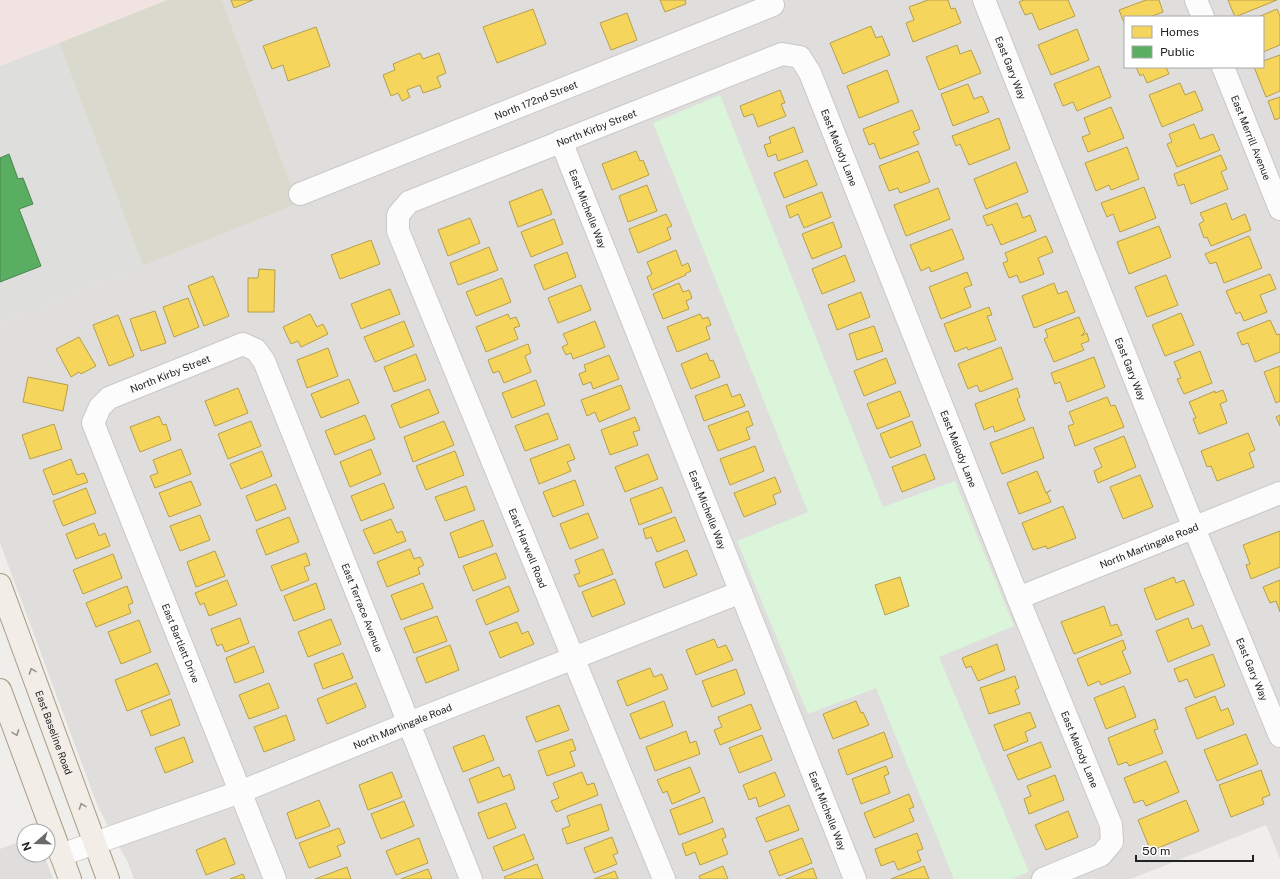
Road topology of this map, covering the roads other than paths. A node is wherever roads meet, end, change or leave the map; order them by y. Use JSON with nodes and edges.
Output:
{"nodes":[{"id":1,"x":984,"y":0,"type":"edge"},
{"id":2,"x":1196,"y":0,"type":"edge"},
{"id":3,"x":772,"y":2,"type":"edge"},
{"id":4,"x":1202,"y":16,"type":"edge"},
{"id":5,"x":800,"y":57,"type":"joint"},
{"id":6,"x":1223,"y":68,"type":"edge"},
{"id":7,"x":561,"y":142,"type":"junction"},
{"id":8,"x":300,"y":194,"type":"dead end"},
{"id":9,"x":1280,"y":209,"type":"edge"},
{"id":10,"x":398,"y":215,"type":"joint"},
{"id":11,"x":243,"y":344,"type":"joint"},
{"id":12,"x":100,"y":407,"type":"joint"},
{"id":13,"x":1280,"y":493,"type":"edge"},
{"id":14,"x":1194,"y":528,"type":"junction"},
{"id":15,"x":0,"y":585,"type":"edge"},
{"id":16,"x":741,"y":592,"type":"junction"},
{"id":17,"x":1018,"y":598,"type":"junction"},
{"id":18,"x":574,"y":659,"type":"junction"},
{"id":19,"x":0,"y":690,"type":"edge"},
{"id":20,"x":409,"y":723,"type":"junction"},
{"id":21,"x":1280,"y":736,"type":"edge"},
{"id":22,"x":240,"y":792,"type":"junction"},
{"id":23,"x":95,"y":842,"type":"junction"},
{"id":24,"x":61,"y":855,"type":"junction"},
{"id":25,"x":70,"y":879,"type":"edge"},
{"id":26,"x":108,"y":879,"type":"edge"},
{"id":27,"x":275,"y":879,"type":"edge"},
{"id":28,"x":471,"y":879,"type":"edge"},
{"id":29,"x":664,"y":879,"type":"edge"},
{"id":30,"x":855,"y":879,"type":"edge"},
{"id":31,"x":1043,"y":879,"type":"edge"}],
"edges":[{"from":1,"to":14,"type":"street","name":"East Gary Way"},
{"from":2,"to":4,"type":"street"},
{"from":3,"to":8,"type":"street","name":"North 172nd Street"},
{"from":5,"to":7,"type":"street","name":"North Kirby Street"},
{"from":5,"to":17,"type":"street","name":"East Melody Lane"},
{"from":6,"to":9,"type":"street","name":"East Merrill Avenue"},
{"from":7,"to":10,"type":"street","name":"North Kirby Street"},
{"from":7,"to":16,"type":"street","name":"East Michelle Way"},
{"from":10,"to":18,"type":"street","name":"East Harwell Road"},
{"from":11,"to":12,"type":"street","name":"North Kirby Street"},
{"from":11,"to":20,"type":"street","name":"East Terrace Avenue"},
{"from":12,"to":22,"type":"street","name":"East Bartlett Drive"},
{"from":13,"to":14,"type":"street","name":"North Martingale Road"},
{"from":14,"to":17,"type":"street","name":"North Martingale Road"},
{"from":14,"to":21,"type":"street","name":"East Gary Way"},
{"from":23,"to":15,"type":"main road","name":"East Baseline Road","one_way":true},
{"from":16,"to":18,"type":"street","name":"North Martingale Road"},
{"from":16,"to":30,"type":"street","name":"East Michelle Way"},
{"from":17,"to":31,"type":"street","name":"East Melody Lane"},
{"from":18,"to":20,"type":"street","name":"North Martingale Road"},
{"from":18,"to":29,"type":"street","name":"East Harwell Road"},
{"from":19,"to":24,"type":"main road","one_way":true},
{"from":20,"to":22,"type":"street","name":"North Martingale Road"},
{"from":20,"to":28,"type":"street","name":"East Terrace Avenue"},
{"from":22,"to":23,"type":"street","name":"North Martingale Road"},
{"from":22,"to":27,"type":"street","name":"East Bartlett Drive"},
{"from":23,"to":24,"type":"street","name":"North Martingale Road"},
{"from":23,"to":26,"type":"main road","name":"East Baseline Road"},
{"from":24,"to":25,"type":"main road"}]}
